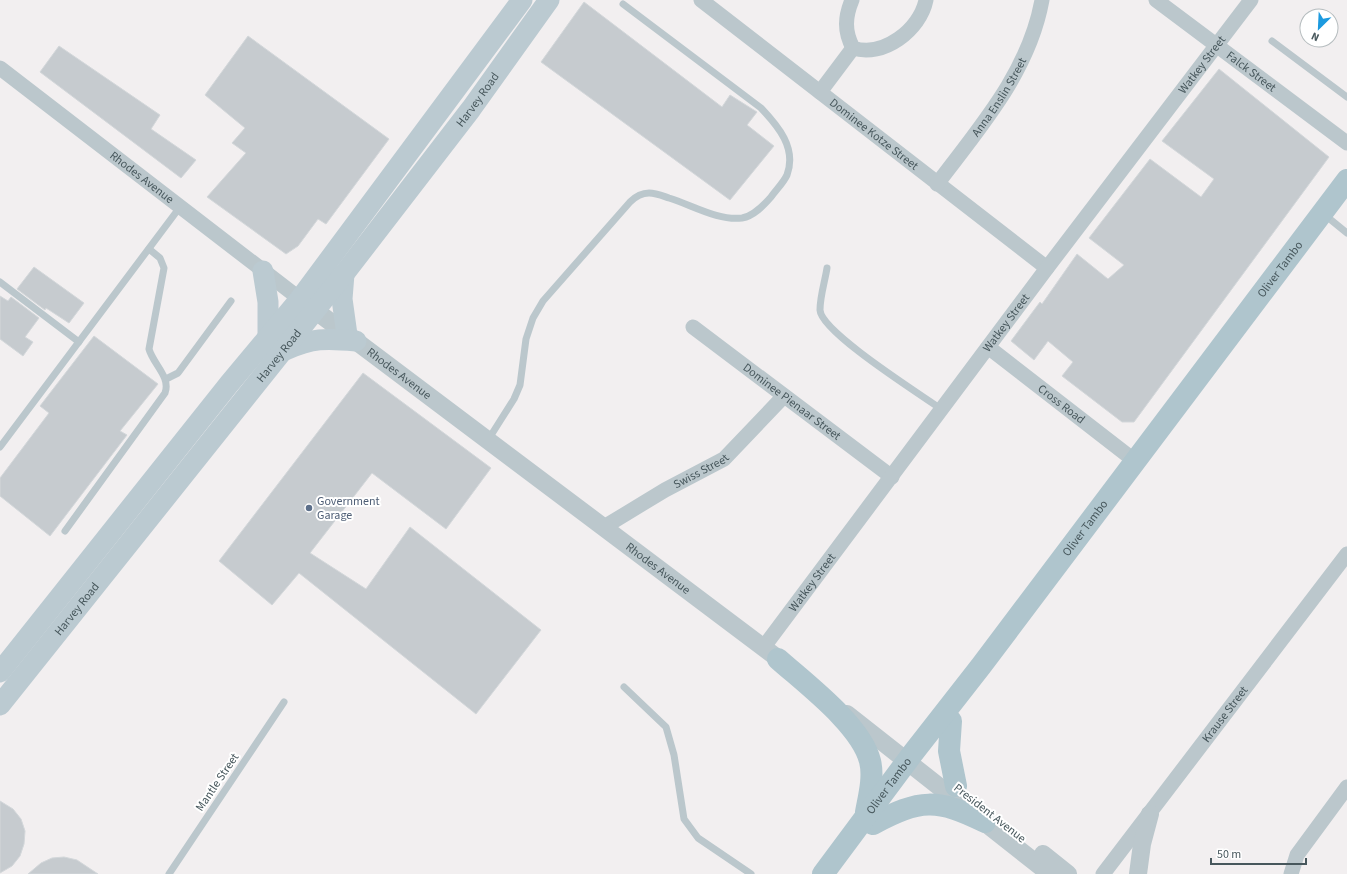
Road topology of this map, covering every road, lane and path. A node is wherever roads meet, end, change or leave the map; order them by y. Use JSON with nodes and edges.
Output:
{"nodes":[{"id":1,"x":522,"y":0,"type":"edge"},
{"id":2,"x":548,"y":0,"type":"edge"},
{"id":3,"x":852,"y":0,"type":"edge"},
{"id":4,"x":926,"y":0,"type":"edge"},
{"id":5,"x":1042,"y":0,"type":"edge"},
{"id":6,"x":1156,"y":0,"type":"edge"},
{"id":7,"x":1251,"y":0,"type":"edge"},
{"id":8,"x":706,"y":2,"type":"edge"},
{"id":9,"x":623,"y":4,"type":"dead end"},
{"id":10,"x":1272,"y":42,"type":"dead end"},
{"id":11,"x":1217,"y":46,"type":"junction"},
{"id":12,"x":853,"y":48,"type":"junction"},
{"id":13,"x":0,"y":68,"type":"edge"},
{"id":14,"x":820,"y":92,"type":"junction"},
{"id":15,"x":1347,"y":97,"type":"edge"},
{"id":16,"x":1347,"y":143,"type":"edge"},
{"id":17,"x":1347,"y":180,"type":"edge"},
{"id":18,"x":937,"y":184,"type":"junction"},
{"id":19,"x":1347,"y":198,"type":"edge"},
{"id":20,"x":180,"y":207,"type":"junction"},
{"id":21,"x":1339,"y":226,"type":"edge"},
{"id":22,"x":149,"y":249,"type":"junction"},
{"id":23,"x":827,"y":268,"type":"dead end"},
{"id":24,"x":1047,"y":268,"type":"junction"},
{"id":25,"x":263,"y":271,"type":"junction"},
{"id":26,"x":344,"y":274,"type":"junction"},
{"id":27,"x":0,"y":282,"type":"edge"},
{"id":28,"x":231,"y":301,"type":"dead end"},
{"id":29,"x":308,"y":305,"type":"junction"},
{"id":30,"x":693,"y":327,"type":"dead end"},
{"id":31,"x":268,"y":337,"type":"junction"},
{"id":32,"x":352,"y":338,"type":"junction"},
{"id":33,"x":79,"y":342,"type":"junction"},
{"id":34,"x":988,"y":347,"type":"junction"},
{"id":35,"x":283,"y":351,"type":"junction"},
{"id":36,"x":166,"y":379,"type":"junction"},
{"id":37,"x":784,"y":396,"type":"junction"},
{"id":38,"x":941,"y":409,"type":"junction"},
{"id":39,"x":488,"y":440,"type":"junction"},
{"id":40,"x":0,"y":447,"type":"edge"},
{"id":41,"x":1135,"y":461,"type":"junction"},
{"id":42,"x":892,"y":477,"type":"junction"},
{"id":43,"x":604,"y":528,"type":"junction"},
{"id":44,"x":65,"y":531,"type":"dead end"},
{"id":45,"x":1347,"y":554,"type":"edge"},
{"id":46,"x":38,"y":623,"type":"junction"},
{"id":47,"x":55,"y":636,"type":"junction"},
{"id":48,"x":770,"y":654,"type":"junction"},
{"id":49,"x":0,"y":672,"type":"edge"},
{"id":50,"x":624,"y":687,"type":"dead end"},
{"id":51,"x":284,"y":702,"type":"dead end"},
{"id":52,"x":0,"y":705,"type":"edge"},
{"id":53,"x":951,"y":721,"type":"junction"},
{"id":54,"x":914,"y":760,"type":"junction"},
{"id":55,"x":956,"y":786,"type":"junction"},
{"id":56,"x":1347,"y":787,"type":"edge"},
{"id":57,"x":1150,"y":814,"type":"junction"},
{"id":58,"x":869,"y":821,"type":"junction"},
{"id":59,"x":985,"y":822,"type":"junction"},
{"id":60,"x":169,"y":874,"type":"edge"},
{"id":61,"x":752,"y":874,"type":"edge"},
{"id":62,"x":823,"y":874,"type":"edge"},
{"id":63,"x":835,"y":874,"type":"edge"},
{"id":64,"x":1050,"y":874,"type":"edge"},
{"id":65,"x":1068,"y":874,"type":"edge"},
{"id":66,"x":1103,"y":874,"type":"edge"},
{"id":67,"x":1138,"y":874,"type":"edge"},
{"id":68,"x":1291,"y":874,"type":"edge"}],
"edges":[{"from":1,"to":29,"type":"main road","name":"Harvey Road"},
{"from":2,"to":26,"type":"main road","name":"Harvey Road"},
{"from":3,"to":12,"type":"street"},
{"from":4,"to":12,"type":"street"},
{"from":5,"to":18,"type":"street","name":"Anna Enslin Street"},
{"from":6,"to":11,"type":"street","name":"Falck Street"},
{"from":7,"to":11,"type":"street","name":"Watkey Street"},
{"from":8,"to":14,"type":"street","name":"Dominee Kotze Street"},
{"from":9,"to":39,"type":"lane"},
{"from":10,"to":15,"type":"lane"},
{"from":11,"to":16,"type":"street","name":"Falck Street"},
{"from":11,"to":24,"type":"street","name":"Watkey Street"},
{"from":12,"to":14,"type":"street"},
{"from":13,"to":20,"type":"street","name":"Rhodes Avenue"},
{"from":14,"to":18,"type":"street","name":"Dominee Kotze Street"},
{"from":17,"to":41,"type":"main road","name":"Oliver Tambo"},
{"from":18,"to":24,"type":"street","name":"Dominee Kotze Street"},
{"from":19,"to":21,"type":"main road","name":"Oliver Tambo"},
{"from":20,"to":22,"type":"lane"},
{"from":20,"to":25,"type":"street","name":"Rhodes Avenue"},
{"from":21,"to":53,"type":"main road","name":"Oliver Tambo"},
{"from":22,"to":33,"type":"lane"},
{"from":22,"to":36,"type":"lane"},
{"from":23,"to":38,"type":"lane"},
{"from":24,"to":34,"type":"street","name":"Watkey Street"},
{"from":25,"to":29,"type":"street","name":"Rhodes Avenue"},
{"from":25,"to":31,"type":"main road"},
{"from":26,"to":29,"type":"main road","name":"Harvey Road"},
{"from":26,"to":32,"type":"main road"},
{"from":27,"to":33,"type":"lane"},
{"from":28,"to":36,"type":"lane"},
{"from":29,"to":31,"type":"main road","name":"Harvey Road"},
{"from":29,"to":32,"type":"street","name":"Rhodes Avenue"},
{"from":29,"to":35,"type":"main road","name":"Harvey Road"},
{"from":30,"to":37,"type":"street","name":"Dominee Pienaar Street"},
{"from":31,"to":46,"type":"main road","name":"Harvey Road"},
{"from":32,"to":35,"type":"main road"},
{"from":32,"to":39,"type":"street","name":"Rhodes Avenue"},
{"from":33,"to":40,"type":"lane"},
{"from":34,"to":38,"type":"street","name":"Watkey Street"},
{"from":34,"to":41,"type":"street","name":"Cross Road"},
{"from":35,"to":47,"type":"main road","name":"Harvey Road"},
{"from":36,"to":44,"type":"lane"},
{"from":37,"to":42,"type":"street","name":"Dominee Pienaar Street"},
{"from":37,"to":43,"type":"street","name":"Swiss Street"},
{"from":38,"to":42,"type":"street","name":"Watkey Street"},
{"from":39,"to":43,"type":"street","name":"Rhodes Avenue"},
{"from":41,"to":54,"type":"main road","name":"Oliver Tambo"},
{"from":42,"to":48,"type":"street","name":"Watkey Street"},
{"from":43,"to":48,"type":"street","name":"Rhodes Avenue"},
{"from":45,"to":57,"type":"street","name":"Krause Street"},
{"from":46,"to":47,"type":"main road"},
{"from":46,"to":49,"type":"main road","name":"Harvey Road"},
{"from":47,"to":52,"type":"main road","name":"Harvey Road"},
{"from":48,"to":54,"type":"street","name":"Rhodes Avenue"},
{"from":48,"to":58,"type":"main road"},
{"from":50,"to":61,"type":"lane"},
{"from":51,"to":60,"type":"lane","name":"Mantle Street"},
{"from":53,"to":54,"type":"main road","name":"Oliver Tambo"},
{"from":53,"to":55,"type":"main road"},
{"from":54,"to":55,"type":"street","name":"President Avenue"},
{"from":54,"to":58,"type":"main road","name":"Oliver Tambo"},
{"from":54,"to":59,"type":"street","name":"President Avenue"},
{"from":55,"to":65,"type":"street","name":"President Avenue"},
{"from":56,"to":68,"type":"street"},
{"from":57,"to":66,"type":"street","name":"Krause Street"},
{"from":57,"to":67,"type":"street"},
{"from":58,"to":59,"type":"main road"},
{"from":58,"to":62,"type":"main road","name":"Oliver Tambo"},
{"from":58,"to":63,"type":"main road","name":"Oliver Tambo"},
{"from":59,"to":64,"type":"street","name":"President Avenue"}]}
